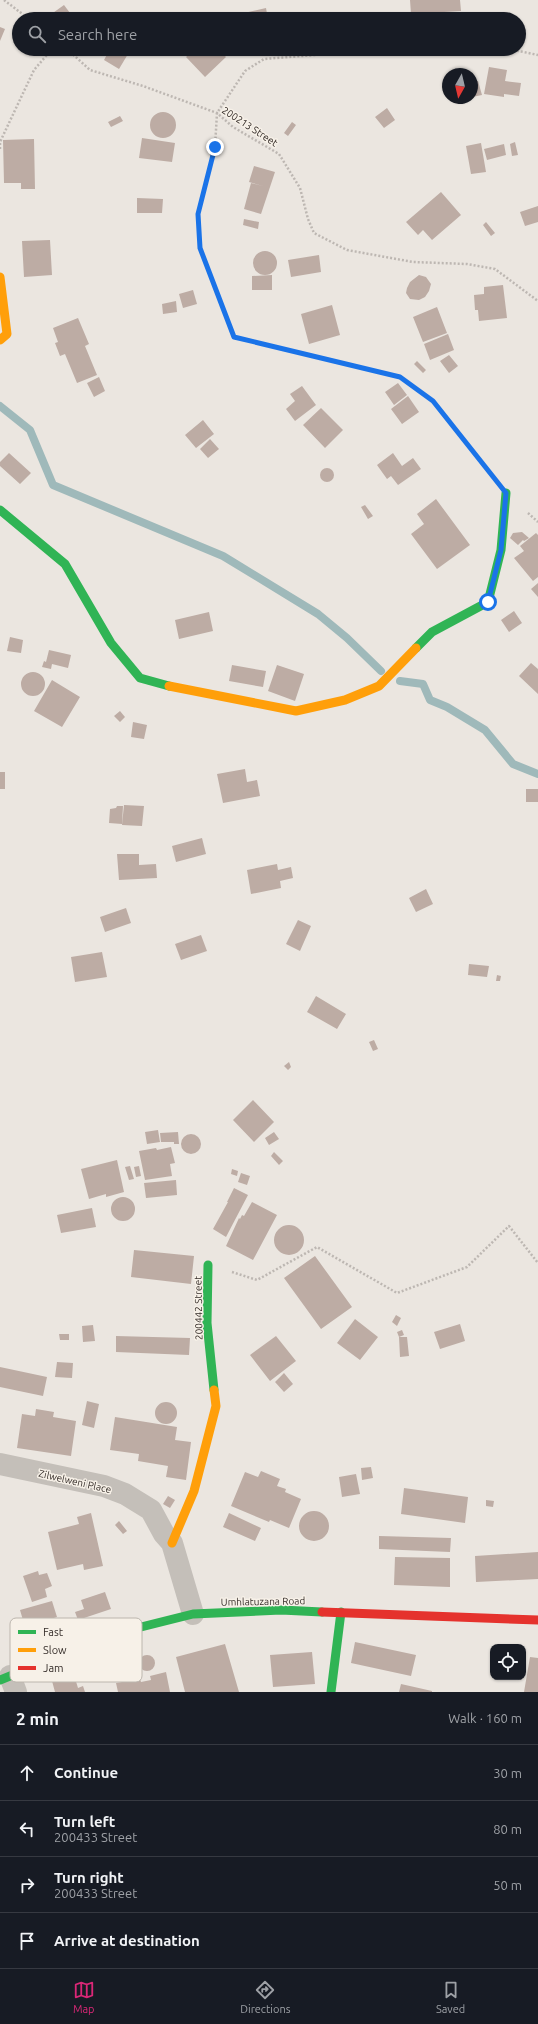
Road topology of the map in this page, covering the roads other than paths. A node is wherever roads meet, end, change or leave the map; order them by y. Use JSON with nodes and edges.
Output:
{"nodes":[{"id":1,"x":0,"y":277,"type":"edge"},
{"id":2,"x":0,"y":340,"type":"edge"},
{"id":3,"x":506,"y":493,"type":"road end"},
{"id":4,"x":0,"y":510,"type":"edge"},
{"id":5,"x":208,"y":1265,"type":"road end"},
{"id":6,"x":0,"y":1464,"type":"edge"},
{"id":7,"x":172,"y":1543,"type":"junction"},
{"id":8,"x":341,"y":1612,"type":"junction"},
{"id":9,"x":193,"y":1614,"type":"junction"},
{"id":10,"x":538,"y":1620,"type":"edge"},
{"id":11,"x":142,"y":1627,"type":"edge"},
{"id":12,"x":331,"y":1692,"type":"edge"}],
"edges":[{"from":1,"to":2,"type":"street"},
{"from":3,"to":4,"type":"street"},
{"from":5,"to":7,"type":"street","name":"200442 Street"},
{"from":6,"to":7,"type":"street","name":"Zilwelweni Place"},
{"from":7,"to":9,"type":"street","name":"Zilwelweni Place"},
{"from":8,"to":9,"type":"street","name":"Umhlatuzana Road"},
{"from":8,"to":10,"type":"street","name":"Umhlatuzana Road"},
{"from":8,"to":12,"type":"street"},
{"from":9,"to":11,"type":"street","name":"Umhlatuzana Road"}]}
